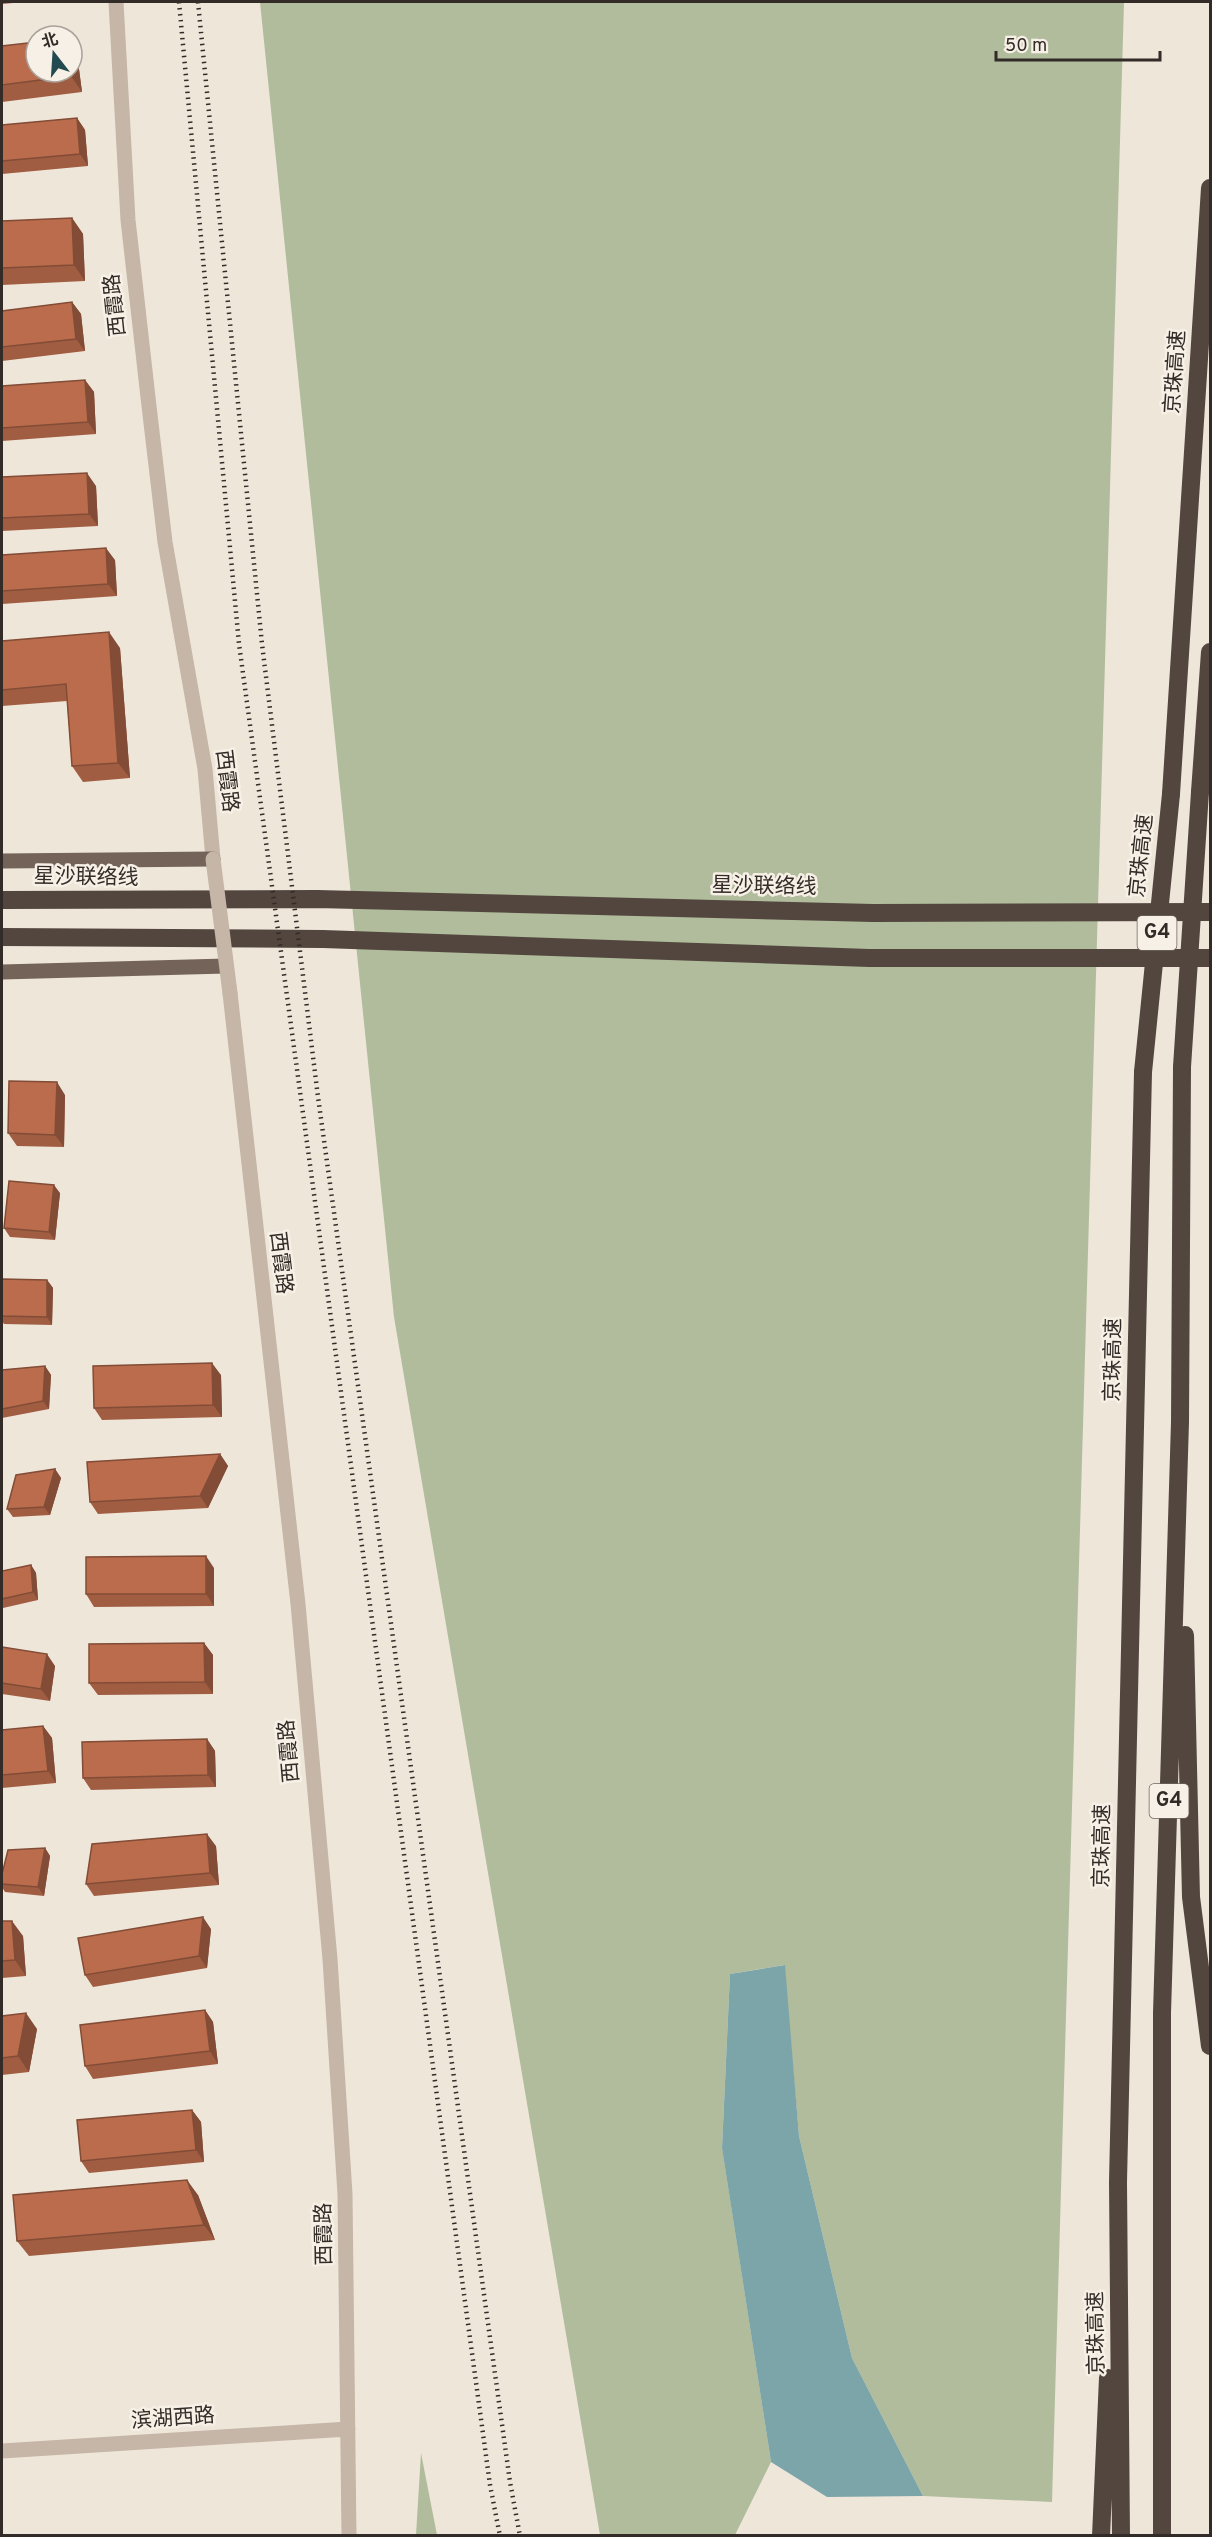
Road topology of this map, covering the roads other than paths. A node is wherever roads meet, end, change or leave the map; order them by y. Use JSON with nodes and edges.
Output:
{"nodes":[{"id":1,"x":116,"y":2,"type":"edge"},
{"id":2,"x":1210,"y":188,"type":"edge"},
{"id":3,"x":1210,"y":652,"type":"edge"},
{"id":4,"x":213,"y":859,"type":"junction"},
{"id":5,"x":2,"y":861,"type":"edge"},
{"id":6,"x":2,"y":900,"type":"edge"},
{"id":7,"x":1210,"y":912,"type":"edge"},
{"id":8,"x":2,"y":937,"type":"edge"},
{"id":9,"x":1210,"y":958,"type":"edge"},
{"id":10,"x":226,"y":966,"type":"junction"},
{"id":11,"x":2,"y":972,"type":"edge"},
{"id":12,"x":1180,"y":1422,"type":"junction"},
{"id":13,"x":1210,"y":2046,"type":"edge"},
{"id":14,"x":1118,"y":2182,"type":"junction"},
{"id":15,"x":348,"y":2429,"type":"junction"},
{"id":16,"x":2,"y":2451,"type":"edge"},
{"id":17,"x":349,"y":2535,"type":"edge"},
{"id":18,"x":1101,"y":2535,"type":"edge"},
{"id":19,"x":1121,"y":2535,"type":"edge"},
{"id":20,"x":1162,"y":2535,"type":"edge"}],
"edges":[{"from":1,"to":4,"type":"street","name":"西霞路"},
{"from":2,"to":14,"type":"highway","name":"京珠高速","number":"G4","bridge":true},
{"from":3,"to":12,"type":"highway","number":"G4","bridge":true},
{"from":4,"to":5,"type":"main road"},
{"from":4,"to":10,"type":"street","name":"西霞路","bridge":true},
{"from":6,"to":7,"type":"highway","name":"星沙联络线"},
{"from":8,"to":9,"type":"highway"},
{"from":10,"to":11,"type":"main road"},
{"from":10,"to":15,"type":"street","name":"西霞路","bridge":true},
{"from":12,"to":13,"type":"highway"},
{"from":12,"to":20,"type":"highway","number":"G4"},
{"from":14,"to":18,"type":"highway"},
{"from":14,"to":19,"type":"highway","name":"京珠高速","number":"G4"},
{"from":15,"to":16,"type":"street","name":"滨湖西路"},
{"from":15,"to":17,"type":"street","name":"西霞路"}]}
